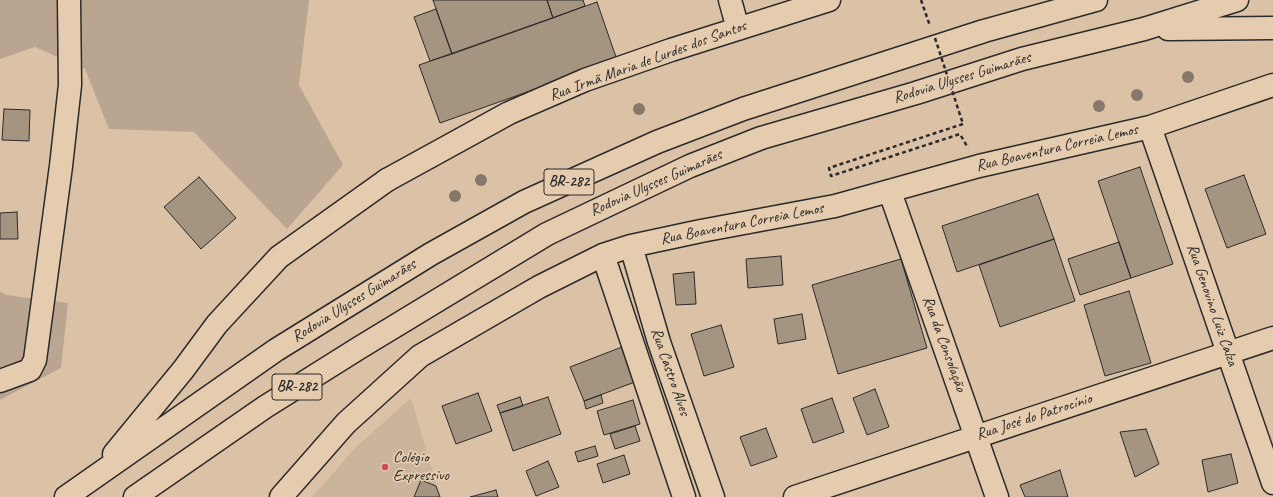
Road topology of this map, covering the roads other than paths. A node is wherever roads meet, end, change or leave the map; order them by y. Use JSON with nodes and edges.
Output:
{"nodes":[{"id":1,"x":69,"y":0,"type":"edge"},
{"id":2,"x":730,"y":0,"type":"edge"},
{"id":3,"x":829,"y":0,"type":"edge"},
{"id":4,"x":1096,"y":0,"type":"edge"},
{"id":5,"x":1237,"y":0,"type":"edge"},
{"id":6,"x":1273,"y":28,"type":"edge"},
{"id":7,"x":738,"y":29,"type":"junction"},
{"id":8,"x":1144,"y":29,"type":"junction"},
{"id":9,"x":1273,"y":85,"type":"edge"},
{"id":10,"x":1150,"y":127,"type":"junction"},
{"id":11,"x":890,"y":192,"type":"junction"},
{"id":12,"x":631,"y":246,"type":"junction"},
{"id":13,"x":603,"y":255,"type":"junction"},
{"id":14,"x":1273,"y":338,"type":"edge"},
{"id":15,"x":659,"y":342,"type":"junction"},
{"id":16,"x":635,"y":352,"type":"junction"},
{"id":17,"x":1228,"y":352,"type":"junction"},
{"id":18,"x":0,"y":381,"type":"edge"},
{"id":19,"x":687,"y":422,"type":"junction"},
{"id":20,"x":662,"y":432,"type":"junction"},
{"id":21,"x":977,"y":436,"type":"junction"},
{"id":22,"x":95,"y":476,"type":"junction"},
{"id":23,"x":1273,"y":483,"type":"edge"},
{"id":24,"x":66,"y":497,"type":"edge"},
{"id":25,"x":135,"y":497,"type":"edge"},
{"id":26,"x":281,"y":497,"type":"edge"},
{"id":27,"x":684,"y":497,"type":"edge"},
{"id":28,"x":713,"y":497,"type":"edge"},
{"id":29,"x":795,"y":497,"type":"edge"},
{"id":30,"x":997,"y":497,"type":"edge"}],
"edges":[{"from":1,"to":18,"type":"main road"},
{"from":2,"to":7,"type":"main road"},
{"from":3,"to":7,"type":"main road","name":"Rua Irmã Maria de Lurdes dos Santos"},
{"from":4,"to":22,"type":"main road","name":"Rodovia Ulysses Guimarães","number":"BR-282"},
{"from":5,"to":8,"type":"main road","name":"Rodovia Ulysses Guimarães","number":"BR-282"},
{"from":6,"to":8,"type":"main road"},
{"from":7,"to":22,"type":"main road","name":"Rua Irmã Maria de Lurdes dos Santos"},
{"from":8,"to":25,"type":"main road","name":"Rodovia Ulysses Guimarães","number":"BR-282"},
{"from":9,"to":10,"type":"main road","name":"Rua Boaventura Correia Lemos"},
{"from":10,"to":11,"type":"main road","name":"Rua Boaventura Correia Lemos"},
{"from":10,"to":17,"type":"main road","name":"Rua Genovino Luiz Calza"},
{"from":11,"to":12,"type":"main road","name":"Rua Boaventura Correia Lemos"},
{"from":11,"to":21,"type":"main road","name":"Rua da Consolação"},
{"from":12,"to":13,"type":"main road","name":"Rua Boaventura Correia Lemos"},
{"from":12,"to":15,"type":"main road","name":"Rua Castro Alves"},
{"from":13,"to":16,"type":"main road","name":"Rua Castro Alves"},
{"from":13,"to":26,"type":"main road","name":"Rua Boaventura Correia Lemos"},
{"from":14,"to":17,"type":"main road","name":"Rua José do Patrocínio"},
{"from":15,"to":16,"type":"main road"},
{"from":15,"to":19,"type":"main road","name":"Rua Castro Alves"},
{"from":16,"to":20,"type":"main road","name":"Rua Castro Alves"},
{"from":17,"to":21,"type":"main road","name":"Rua José do Patrocínio"},
{"from":17,"to":23,"type":"main road","name":"Rua Genovino Luiz Calza"},
{"from":19,"to":20,"type":"main road"},
{"from":19,"to":28,"type":"main road","name":"Rua Castro Alves"},
{"from":20,"to":27,"type":"main road","name":"Rua Castro Alves"},
{"from":21,"to":29,"type":"main road","name":"Rua José do Patrocínio"},
{"from":21,"to":30,"type":"main road","name":"Rua da Consolação"},
{"from":22,"to":24,"type":"main road","name":"Rodovia Ulysses Guimarães","number":"BR-282"}]}
